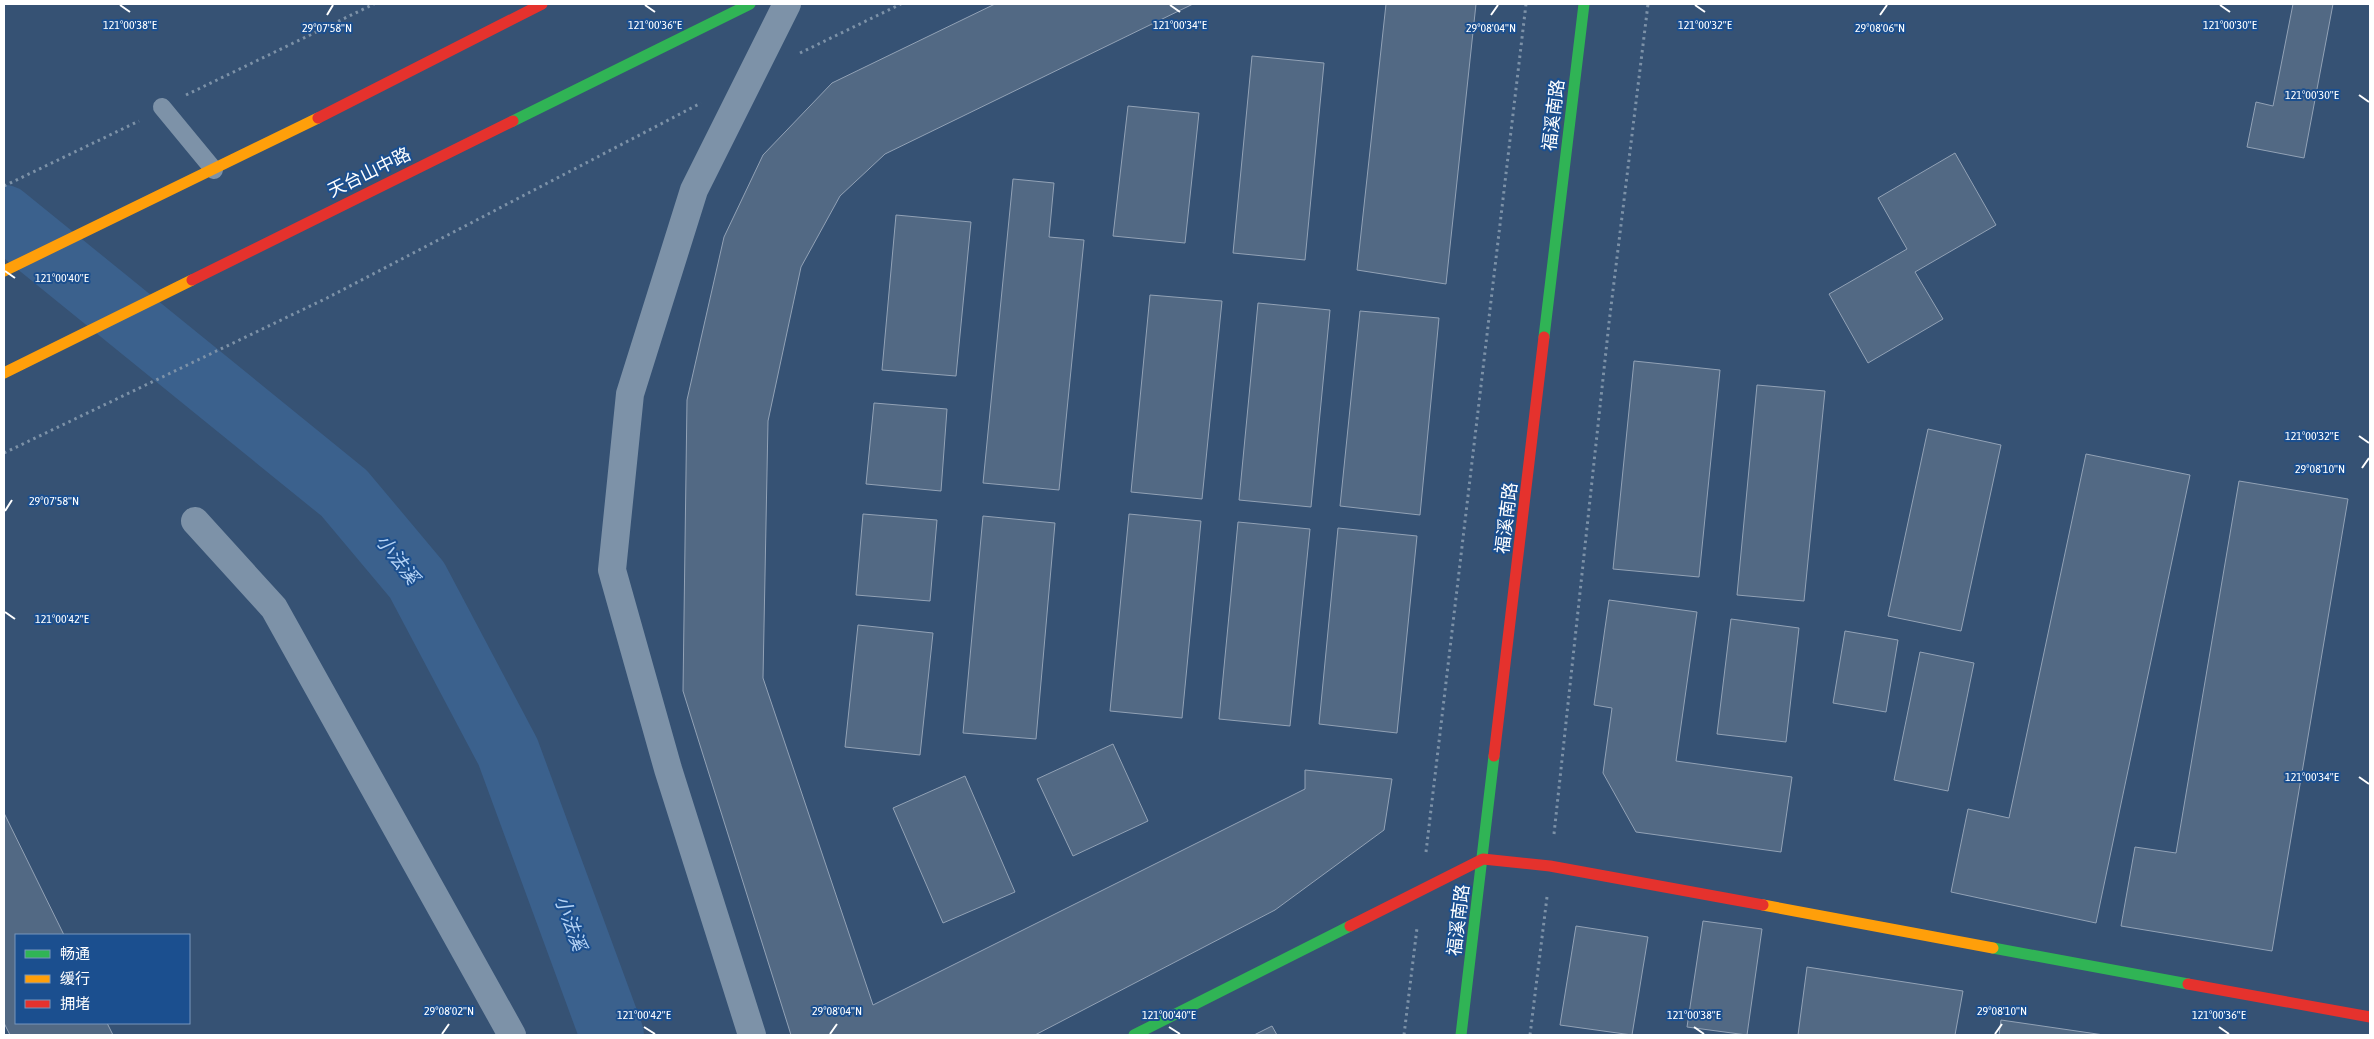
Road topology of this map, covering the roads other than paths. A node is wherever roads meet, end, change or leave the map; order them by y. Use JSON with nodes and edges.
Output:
{"nodes":[{"id":1,"x":542,"y":4,"type":"edge"},
{"id":2,"x":750,"y":4,"type":"edge"},
{"id":3,"x":787,"y":4,"type":"edge"},
{"id":4,"x":1584,"y":4,"type":"edge"},
{"id":5,"x":162,"y":107,"type":"road end"},
{"id":6,"x":214,"y":170,"type":"junction"},
{"id":7,"x":4,"y":271,"type":"edge"},
{"id":8,"x":4,"y":373,"type":"edge"},
{"id":9,"x":195,"y":521,"type":"dead end"},
{"id":10,"x":1483,"y":859,"type":"junction"},
{"id":11,"x":2370,"y":1017,"type":"edge"},
{"id":12,"x":512,"y":1035,"type":"edge"},
{"id":13,"x":752,"y":1035,"type":"edge"},
{"id":14,"x":1134,"y":1035,"type":"edge"},
{"id":15,"x":1461,"y":1035,"type":"edge"}],
"edges":[{"from":1,"to":6,"type":"main road"},
{"from":2,"to":8,"type":"main road","name":"天台山中路"},
{"from":3,"to":13,"type":"street"},
{"from":4,"to":10,"type":"main road","name":"福溪南路"},
{"from":5,"to":6,"type":"lane"},
{"from":6,"to":7,"type":"main road"},
{"from":9,"to":12,"type":"street"},
{"from":10,"to":11,"type":"main road"},
{"from":10,"to":14,"type":"main road"},
{"from":10,"to":15,"type":"main road","name":"福溪南路"}]}
